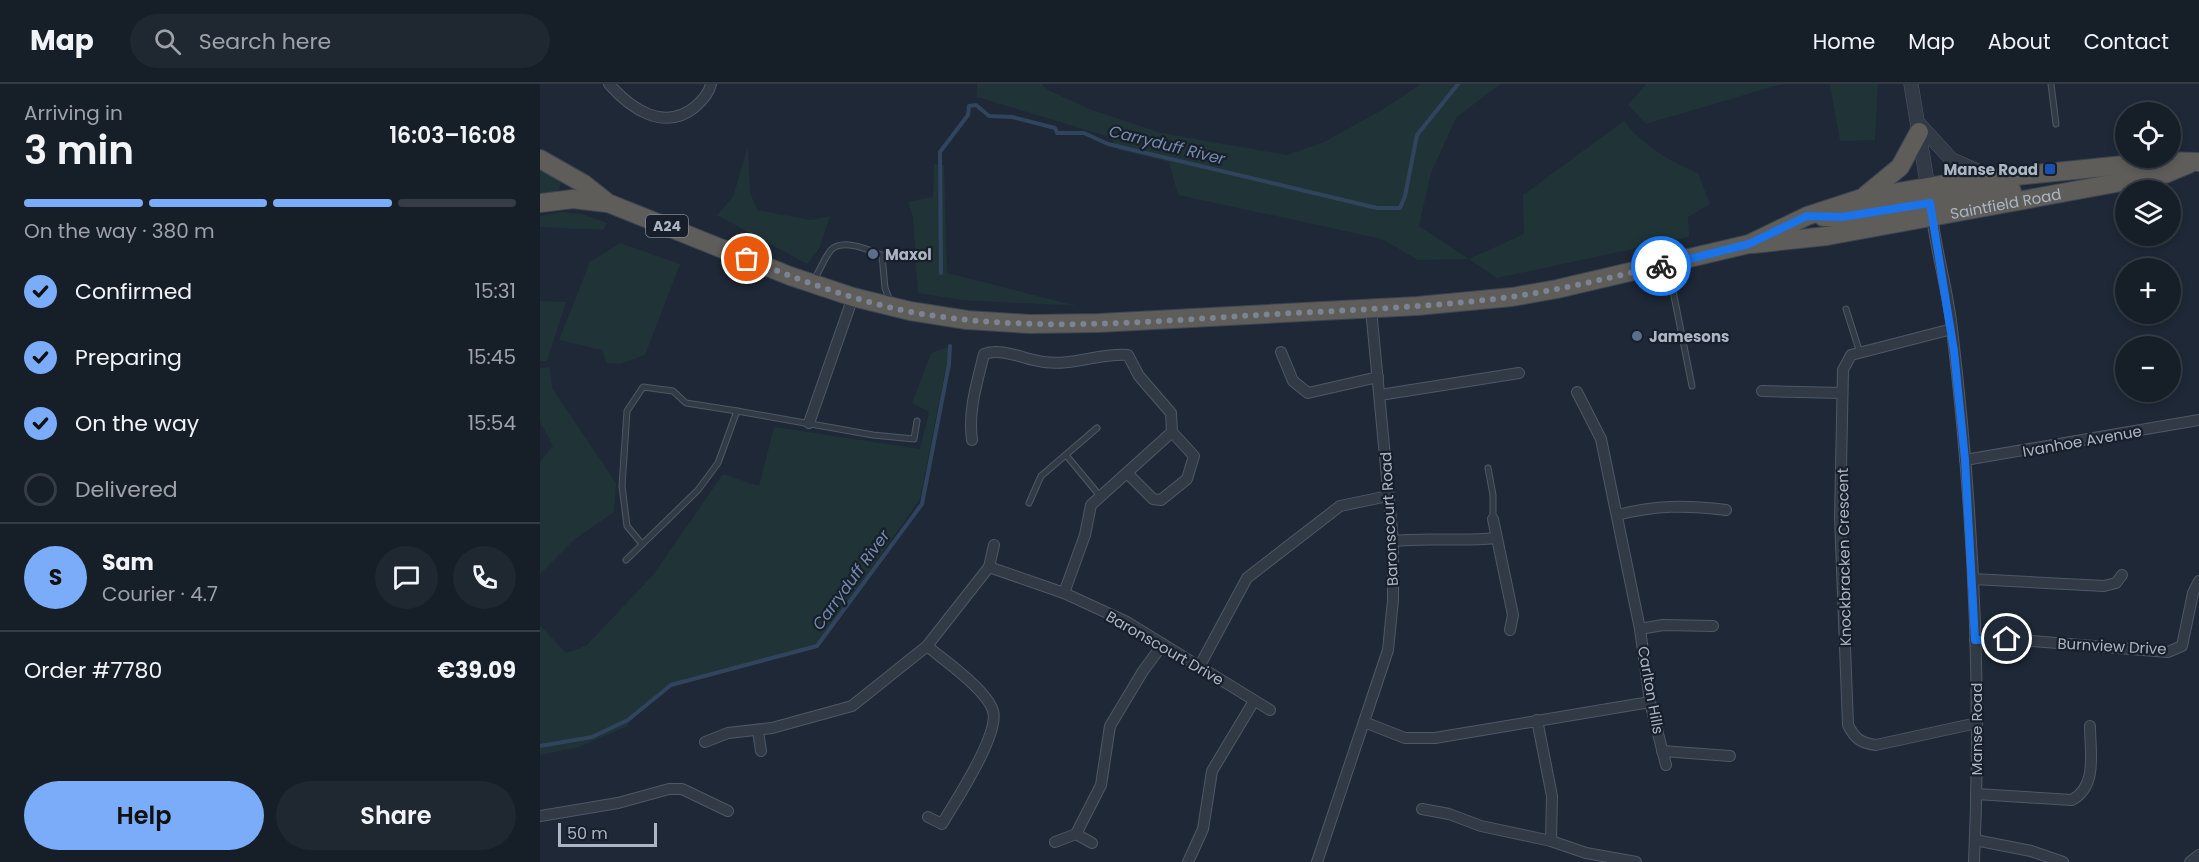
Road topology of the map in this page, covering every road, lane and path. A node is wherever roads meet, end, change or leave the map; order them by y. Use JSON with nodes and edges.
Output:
{"nodes":[{"id":1,"x":711,"y":84,"type":"edge"},
{"id":2,"x":1911,"y":84,"type":"edge"},
{"id":3,"x":2050,"y":84,"type":"edge"},
{"id":4,"x":613,"y":88,"type":"edge"},
{"id":5,"x":2056,"y":124,"type":"dead end"},
{"id":6,"x":1918,"y":128,"type":"junction"},
{"id":7,"x":540,"y":159,"type":"edge"},
{"id":8,"x":2195,"y":163,"type":"edge"},
{"id":9,"x":1995,"y":178,"type":"junction"},
{"id":10,"x":1862,"y":198,"type":"junction"},
{"id":11,"x":1930,"y":202,"type":"junction"},
{"id":12,"x":540,"y":203,"type":"edge"},
{"id":13,"x":608,"y":203,"type":"junction"},
{"id":14,"x":1807,"y":216,"type":"junction"},
{"id":15,"x":1749,"y":244,"type":"junction"},
{"id":16,"x":1668,"y":264,"type":"junction"},
{"id":17,"x":811,"y":283,"type":"junction"},
{"id":18,"x":853,"y":297,"type":"junction"},
{"id":19,"x":892,"y":307,"type":"junction"},
{"id":20,"x":1371,"y":309,"type":"junction"},
{"id":21,"x":1846,"y":309,"type":"dead end"},
{"id":22,"x":1952,"y":329,"type":"junction"},
{"id":23,"x":1281,"y":352,"type":"dead end"},
{"id":24,"x":1860,"y":353,"type":"junction"},
{"id":25,"x":1519,"y":373,"type":"dead end"},
{"id":26,"x":1378,"y":377,"type":"junction"},
{"id":27,"x":1692,"y":386,"type":"dead end"},
{"id":28,"x":1762,"y":391,"type":"dead end"},
{"id":29,"x":1577,"y":392,"type":"dead end"},
{"id":30,"x":1842,"y":393,"type":"junction"},
{"id":31,"x":1380,"y":395,"type":"junction"},
{"id":32,"x":737,"y":411,"type":"junction"},
{"id":33,"x":2199,"y":420,"type":"edge"},
{"id":34,"x":917,"y":422,"type":"dead end"},
{"id":35,"x":809,"y":423,"type":"junction"},
{"id":36,"x":1097,"y":428,"type":"dead end"},
{"id":37,"x":1172,"y":432,"type":"junction"},
{"id":38,"x":972,"y":440,"type":"dead end"},
{"id":39,"x":1066,"y":455,"type":"junction"},
{"id":40,"x":1965,"y":460,"type":"junction"},
{"id":41,"x":1488,"y":468,"type":"dead end"},
{"id":42,"x":1128,"y":474,"type":"junction"},
{"id":43,"x":1388,"y":496,"type":"junction"},
{"id":44,"x":1101,"y":497,"type":"junction"},
{"id":45,"x":1029,"y":503,"type":"dead end"},
{"id":46,"x":1726,"y":510,"type":"dead end"},
{"id":47,"x":1617,"y":515,"type":"junction"},
{"id":48,"x":1493,"y":519,"type":"joint"},
{"id":49,"x":1495,"y":538,"type":"junction"},
{"id":50,"x":1393,"y":541,"type":"junction"},
{"id":51,"x":642,"y":544,"type":"junction"},
{"id":52,"x":994,"y":545,"type":"dead end"},
{"id":53,"x":626,"y":560,"type":"dead end"},
{"id":54,"x":989,"y":567,"type":"junction"},
{"id":55,"x":2122,"y":575,"type":"dead end"},
{"id":56,"x":1973,"y":579,"type":"junction"},
{"id":57,"x":2199,"y":581,"type":"edge"},
{"id":58,"x":1064,"y":593,"type":"junction"},
{"id":59,"x":1713,"y":626,"type":"dead end"},
{"id":60,"x":1640,"y":629,"type":"junction"},
{"id":61,"x":1510,"y":630,"type":"dead end"},
{"id":62,"x":1975,"y":640,"type":"junction"},
{"id":63,"x":1163,"y":644,"type":"junction"},
{"id":64,"x":927,"y":646,"type":"junction"},
{"id":65,"x":1199,"y":667,"type":"junction"},
{"id":66,"x":1254,"y":700,"type":"junction"},
{"id":67,"x":1650,"y":702,"type":"junction"},
{"id":68,"x":1270,"y":710,"type":"dead end"},
{"id":69,"x":1537,"y":720,"type":"junction"},
{"id":70,"x":1364,"y":722,"type":"junction"},
{"id":71,"x":1977,"y":723,"type":"junction"},
{"id":72,"x":2090,"y":726,"type":"dead end"},
{"id":73,"x":758,"y":731,"type":"junction"},
{"id":74,"x":705,"y":742,"type":"dead end"},
{"id":75,"x":761,"y":751,"type":"dead end"},
{"id":76,"x":1662,"y":751,"type":"junction"},
{"id":77,"x":1730,"y":756,"type":"dead end"},
{"id":78,"x":1666,"y":765,"type":"dead end"},
{"id":79,"x":685,"y":776,"type":"dead end"},
{"id":80,"x":682,"y":789,"type":"junction"},
{"id":81,"x":1976,"y":794,"type":"junction"},
{"id":82,"x":1422,"y":809,"type":"dead end"},
{"id":83,"x":728,"y":811,"type":"dead end"},
{"id":84,"x":540,"y":816,"type":"edge"},
{"id":85,"x":928,"y":817,"type":"dead end"},
{"id":86,"x":1076,"y":834,"type":"junction"},
{"id":87,"x":1975,"y":840,"type":"junction"},
{"id":88,"x":1551,"y":841,"type":"junction"},
{"id":89,"x":1055,"y":842,"type":"dead end"},
{"id":90,"x":1092,"y":843,"type":"dead end"},
{"id":91,"x":2199,"y":855,"type":"edge"},
{"id":92,"x":1188,"y":862,"type":"edge"},
{"id":93,"x":1317,"y":862,"type":"edge"},
{"id":94,"x":1636,"y":862,"type":"edge"},
{"id":95,"x":1974,"y":862,"type":"edge"},
{"id":96,"x":2062,"y":862,"type":"edge"},
{"id":97,"x":2190,"y":862,"type":"edge"}],
"edges":[{"from":1,"to":4,"type":"street"},
{"from":2,"to":6,"type":"street"},
{"from":3,"to":5,"type":"lane"},
{"from":6,"to":9,"type":"street"},
{"from":6,"to":10,"type":"highway"},
{"from":6,"to":11,"type":"street"},
{"from":7,"to":13,"type":"highway","name":"Saintfield Road","number":"A24"},
{"from":8,"to":9,"type":"highway","name":"Saintfield Road","number":"A24"},
{"from":8,"to":11,"type":"highway","name":"Saintfield Road","number":"A24"},
{"from":9,"to":11,"type":"highway","name":"Saintfield Road","number":"A24"},
{"from":10,"to":11,"type":"highway","name":"Saintfield Road","number":"A24"},
{"from":10,"to":14,"type":"highway","name":"Saintfield Road","number":"A24"},
{"from":11,"to":14,"type":"highway"},
{"from":11,"to":15,"type":"highway","name":"Saintfield Road","number":"A24"},
{"from":11,"to":22,"type":"street","name":"Manse Road"},
{"from":12,"to":13,"type":"highway","name":"Saintfield Road","number":"A24"},
{"from":13,"to":17,"type":"highway","name":"Saintfield Road","number":"A24"},
{"from":14,"to":15,"type":"highway","name":"Saintfield Road","number":"A24"},
{"from":15,"to":16,"type":"highway","name":"Saintfield Road","number":"A24"},
{"from":16,"to":20,"type":"highway","name":"Saintfield Road","number":"A24"},
{"from":16,"to":27,"type":"lane"},
{"from":17,"to":18,"type":"highway","name":"Saintfield Road","number":"A24"},
{"from":17,"to":19,"type":"lane"},
{"from":18,"to":19,"type":"highway","name":"Saintfield Road","number":"A24"},
{"from":18,"to":35,"type":"street"},
{"from":19,"to":20,"type":"highway","name":"Saintfield Road","number":"A24"},
{"from":20,"to":26,"type":"street","name":"Baronscourt Road"},
{"from":21,"to":24,"type":"lane"},
{"from":22,"to":24,"type":"street"},
{"from":22,"to":40,"type":"street","name":"Manse Road"},
{"from":23,"to":26,"type":"street"},
{"from":24,"to":30,"type":"street","name":"Knockbracken Crescent"},
{"from":25,"to":31,"type":"street"},
{"from":26,"to":31,"type":"street","name":"Baronscourt Road"},
{"from":28,"to":30,"type":"street"},
{"from":29,"to":47,"type":"street","name":"Carlton Hills"},
{"from":30,"to":71,"type":"street","name":"Knockbracken Crescent"},
{"from":31,"to":43,"type":"street","name":"Baronscourt Road"},
{"from":32,"to":35,"type":"lane"},
{"from":32,"to":51,"type":"lane"},
{"from":32,"to":51,"type":"lane"},
{"from":33,"to":40,"type":"street","name":"Ivanhoe Avenue"},
{"from":34,"to":35,"type":"lane"},
{"from":36,"to":39,"type":"lane"},
{"from":37,"to":38,"type":"street"},
{"from":37,"to":42,"type":"street"},
{"from":37,"to":42,"type":"street"},
{"from":39,"to":44,"type":"lane"},
{"from":39,"to":45,"type":"lane"},
{"from":40,"to":56,"type":"street","name":"Manse Road"},
{"from":41,"to":48,"type":"lane"},
{"from":42,"to":44,"type":"street"},
{"from":43,"to":50,"type":"street","name":"Baronscourt Road"},
{"from":43,"to":65,"type":"street"},
{"from":44,"to":58,"type":"street"},
{"from":46,"to":47,"type":"street"},
{"from":47,"to":60,"type":"street","name":"Carlton Hills"},
{"from":48,"to":49,"type":"street"},
{"from":49,"to":50,"type":"street"},
{"from":49,"to":61,"type":"street"},
{"from":50,"to":70,"type":"street","name":"Baronscourt Road"},
{"from":51,"to":53,"type":"lane"},
{"from":52,"to":54,"type":"street"},
{"from":54,"to":58,"type":"street","name":"Baronscourt Drive"},
{"from":54,"to":64,"type":"street"},
{"from":55,"to":56,"type":"street"},
{"from":56,"to":62,"type":"street","name":"Manse Road"},
{"from":57,"to":62,"type":"street","name":"Burnview Drive"},
{"from":58,"to":63,"type":"street","name":"Baronscourt Drive"},
{"from":59,"to":60,"type":"street","name":"Carlton Hills"},
{"from":60,"to":67,"type":"street","name":"Carlton Hills"},
{"from":62,"to":71,"type":"street","name":"Manse Road"},
{"from":63,"to":65,"type":"street","name":"Baronscourt Drive"},
{"from":63,"to":86,"type":"street"},
{"from":64,"to":73,"type":"street"},
{"from":64,"to":85,"type":"street"},
{"from":65,"to":66,"type":"street","name":"Baronscourt Drive"},
{"from":66,"to":68,"type":"street","name":"Baronscourt Drive"},
{"from":66,"to":92,"type":"street"},
{"from":67,"to":69,"type":"street"},
{"from":67,"to":76,"type":"street","name":"Carlton Hills"},
{"from":69,"to":70,"type":"street"},
{"from":69,"to":88,"type":"street"},
{"from":70,"to":93,"type":"street","name":"Baronscourt Road"},
{"from":71,"to":81,"type":"street","name":"Manse Road"},
{"from":72,"to":81,"type":"street"},
{"from":73,"to":74,"type":"street"},
{"from":73,"to":75,"type":"street"},
{"from":76,"to":77,"type":"street","name":"Carlton Hills"},
{"from":76,"to":78,"type":"street","name":"Carlton Hills"},
{"from":79,"to":80,"type":"street"},
{"from":80,"to":83,"type":"street"},
{"from":80,"to":84,"type":"street"},
{"from":81,"to":87,"type":"street","name":"Manse Road"},
{"from":82,"to":88,"type":"street"},
{"from":86,"to":89,"type":"street"},
{"from":86,"to":90,"type":"street"},
{"from":87,"to":95,"type":"street","name":"Manse Road"},
{"from":87,"to":96,"type":"street"},
{"from":88,"to":94,"type":"street"},
{"from":91,"to":97,"type":"street"}]}
